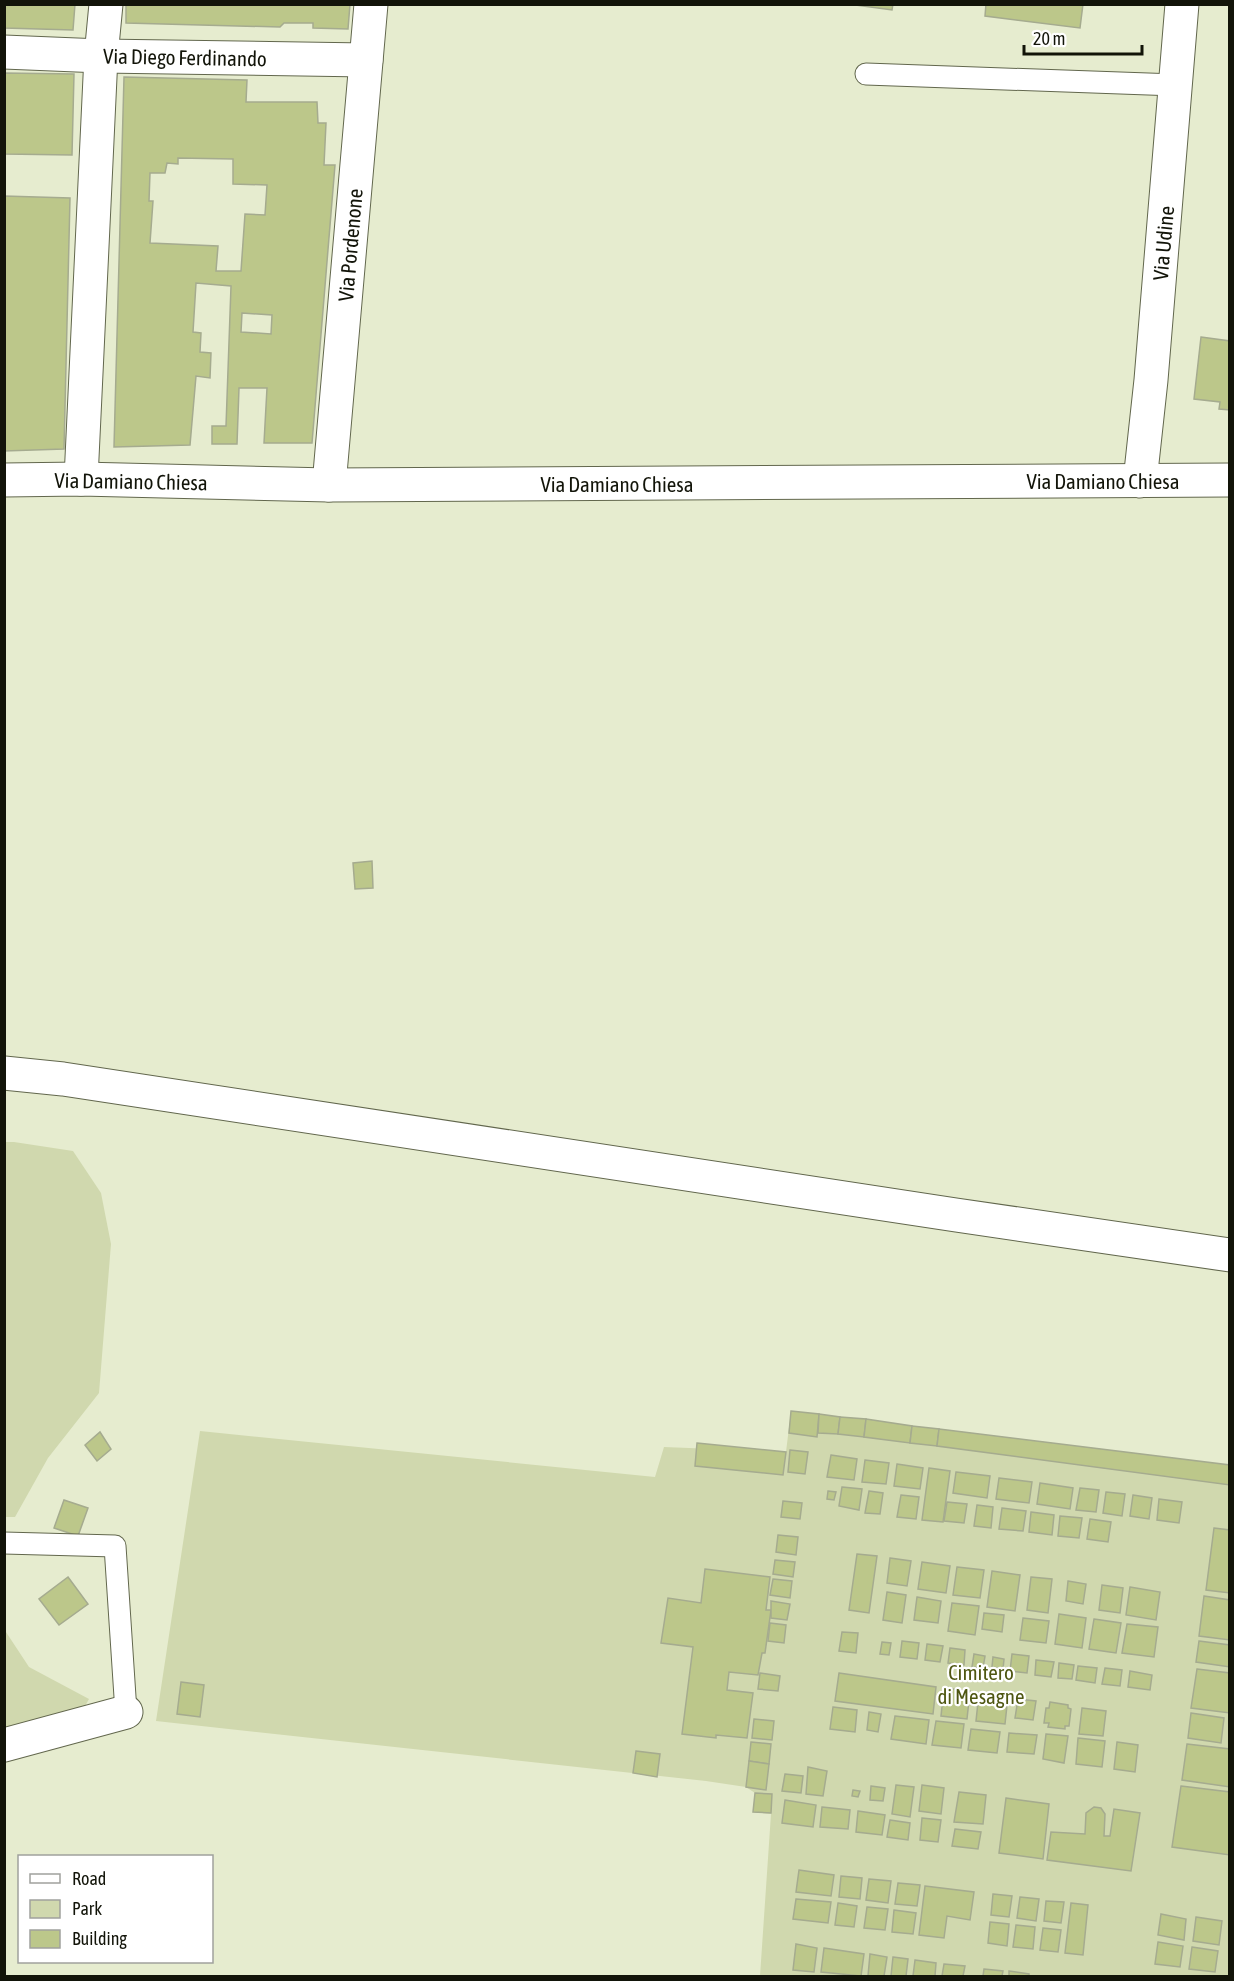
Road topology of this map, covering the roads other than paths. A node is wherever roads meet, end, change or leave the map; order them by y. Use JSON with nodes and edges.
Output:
{"nodes":[{"id":1,"x":106,"y":4,"type":"edge"},
{"id":2,"x":371,"y":4,"type":"edge"},
{"id":3,"x":1182,"y":4,"type":"edge"},
{"id":4,"x":4,"y":52,"type":"edge"},
{"id":5,"x":101,"y":56,"type":"junction"},
{"id":6,"x":366,"y":60,"type":"junction"},
{"id":7,"x":866,"y":74,"type":"dead end"},
{"id":8,"x":1176,"y":85,"type":"junction"},
{"id":9,"x":81,"y":479,"type":"junction"},
{"id":10,"x":4,"y":480,"type":"edge"},
{"id":11,"x":1230,"y":480,"type":"edge"},
{"id":12,"x":1140,"y":481,"type":"junction"},
{"id":13,"x":329,"y":485,"type":"junction"},
{"id":14,"x":4,"y":1073,"type":"edge"},
{"id":15,"x":1230,"y":1255,"type":"edge"},
{"id":16,"x":4,"y":1543,"type":"edge"},
{"id":17,"x":126,"y":1713,"type":"joint"},
{"id":18,"x":4,"y":1745,"type":"edge"}],
"edges":[{"from":1,"to":5,"type":"street"},
{"from":2,"to":6,"type":"street","name":"Via Pordenone"},
{"from":3,"to":8,"type":"street","name":"Via Udine"},
{"from":4,"to":5,"type":"street","name":"Via Diego Ferdinando"},
{"from":5,"to":6,"type":"street","name":"Via Diego Ferdinando"},
{"from":5,"to":9,"type":"street"},
{"from":6,"to":13,"type":"street","name":"Via Pordenone"},
{"from":7,"to":8,"type":"lane"},
{"from":8,"to":12,"type":"street","name":"Via Udine"},
{"from":9,"to":10,"type":"street","name":"Via Damiano Chiesa"},
{"from":9,"to":13,"type":"street","name":"Via Damiano Chiesa"},
{"from":11,"to":12,"type":"street","name":"Via Damiano Chiesa"},
{"from":12,"to":13,"type":"street","name":"Via Damiano Chiesa"},
{"from":14,"to":15,"type":"street"},
{"from":16,"to":17,"type":"lane"},
{"from":17,"to":18,"type":"street"}]}
